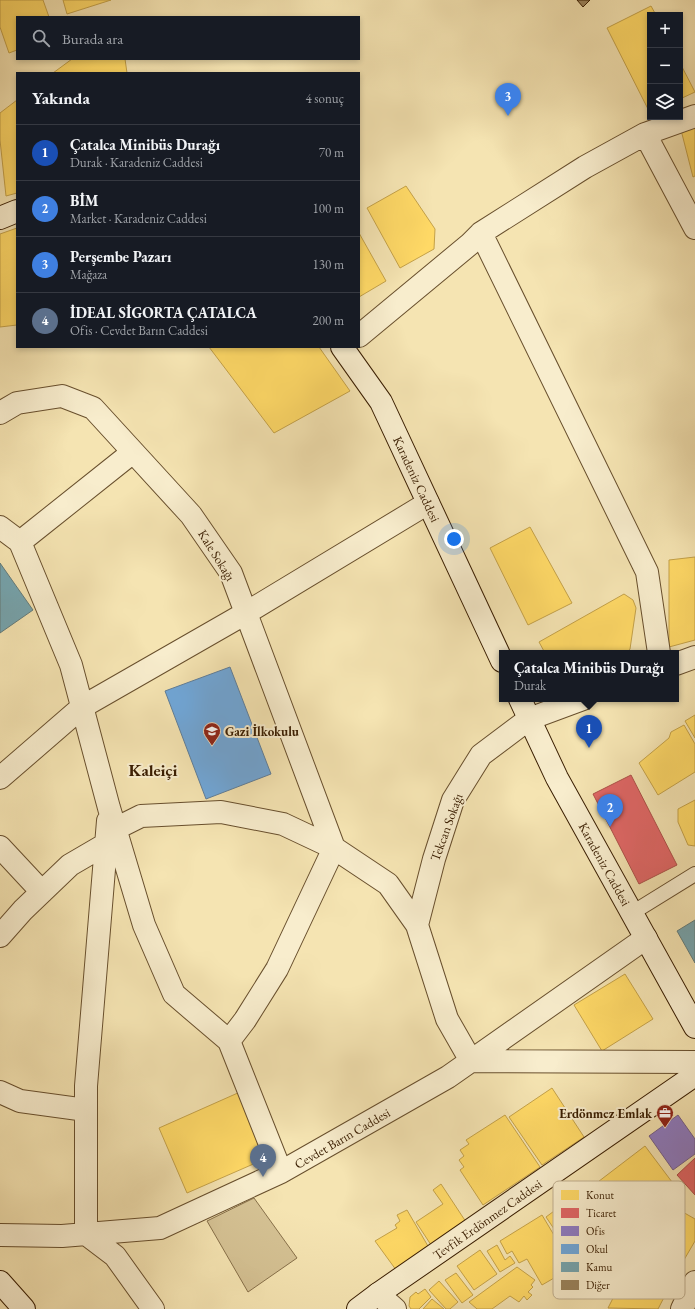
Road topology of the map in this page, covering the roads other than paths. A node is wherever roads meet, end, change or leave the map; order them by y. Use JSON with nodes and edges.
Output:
{"nodes":[{"id":1,"x":695,"y":116,"type":"edge"},
{"id":2,"x":645,"y":134,"type":"junction"},
{"id":3,"x":16,"y":211,"type":"edge"},
{"id":4,"x":0,"y":218,"type":"edge"},
{"id":5,"x":695,"y":228,"type":"edge"},
{"id":6,"x":481,"y":233,"type":"junction"},
{"id":7,"x":360,"y":334,"type":"edge"},
{"id":8,"x":349,"y":348,"type":"edge"},
{"id":9,"x":0,"y":413,"type":"edge"},
{"id":10,"x":133,"y":452,"type":"junction"},
{"id":11,"x":428,"y":503,"type":"junction"},
{"id":12,"x":0,"y":527,"type":"edge"},
{"id":13,"x":20,"y":542,"type":"junction"},
{"id":14,"x":246,"y":613,"type":"junction"},
{"id":15,"x":659,"y":650,"type":"edge"},
{"id":16,"x":499,"y":655,"type":"edge"},
{"id":17,"x":695,"y":657,"type":"edge"},
{"id":18,"x":679,"y":663,"type":"edge"},
{"id":19,"x":521,"y":702,"type":"edge"},
{"id":20,"x":575,"y":702,"type":"edge"},
{"id":21,"x":82,"y":707,"type":"junction"},
{"id":22,"x":529,"y":719,"type":"junction"},
{"id":23,"x":0,"y":778,"type":"edge"},
{"id":24,"x":111,"y":836,"type":"junction"},
{"id":25,"x":0,"y":847,"type":"edge"},
{"id":26,"x":334,"y":848,"type":"junction"},
{"id":27,"x":695,"y":874,"type":"edge"},
{"id":28,"x":42,"y":892,"type":"junction"},
{"id":29,"x":632,"y":913,"type":"junction"},
{"id":30,"x":417,"y":925,"type":"junction"},
{"id":31,"x":0,"y":936,"type":"edge"},
{"id":32,"x":646,"y":938,"type":"junction"},
{"id":33,"x":695,"y":1026,"type":"edge"},
{"id":34,"x":229,"y":1041,"type":"junction"},
{"id":35,"x":471,"y":1061,"type":"junction"},
{"id":36,"x":695,"y":1062,"type":"edge"},
{"id":37,"x":695,"y":1075,"type":"edge"},
{"id":38,"x":0,"y":1092,"type":"edge"},
{"id":39,"x":86,"y":1110,"type":"junction"},
{"id":40,"x":281,"y":1172,"type":"junction"},
{"id":41,"x":86,"y":1234,"type":"junction"},
{"id":42,"x":0,"y":1235,"type":"edge"},
{"id":43,"x":0,"y":1282,"type":"edge"},
{"id":44,"x":695,"y":1282,"type":"edge"},
{"id":45,"x":378,"y":1294,"type":"junction"},
{"id":46,"x":24,"y":1309,"type":"edge"},
{"id":47,"x":153,"y":1309,"type":"edge"},
{"id":48,"x":358,"y":1309,"type":"edge"},
{"id":49,"x":395,"y":1309,"type":"edge"},
{"id":50,"x":682,"y":1309,"type":"edge"}],
"edges":[{"from":1,"to":2,"type":"street"},
{"from":2,"to":5,"type":"street"},
{"from":2,"to":6,"type":"street"},
{"from":3,"to":4,"type":"street"},
{"from":6,"to":7,"type":"street"},
{"from":6,"to":15,"type":"street"},
{"from":8,"to":11,"type":"street","name":"Karadeniz Caddesi"},
{"from":9,"to":10,"type":"street","name":"Kale Sokağı"},
{"from":10,"to":13,"type":"street"},
{"from":10,"to":14,"type":"street","name":"Kale Sokağı"},
{"from":11,"to":14,"type":"street"},
{"from":11,"to":16,"type":"street","name":"Karadeniz Caddesi"},
{"from":12,"to":13,"type":"street"},
{"from":13,"to":21,"type":"street"},
{"from":14,"to":21,"type":"street"},
{"from":14,"to":26,"type":"street","name":"Kale Sokağı"},
{"from":17,"to":18,"type":"street"},
{"from":19,"to":22,"type":"street","name":"Karadeniz Caddesi"},
{"from":20,"to":22,"type":"street","name":"Tekcan Sokağı"},
{"from":21,"to":23,"type":"street"},
{"from":21,"to":24,"type":"street"},
{"from":22,"to":29,"type":"street","name":"Karadeniz Caddesi"},
{"from":22,"to":30,"type":"street","name":"Tekcan Sokağı"},
{"from":24,"to":26,"type":"street"},
{"from":24,"to":28,"type":"street"},
{"from":24,"to":34,"type":"street"},
{"from":24,"to":39,"type":"street"},
{"from":25,"to":28,"type":"street"},
{"from":26,"to":30,"type":"street"},
{"from":26,"to":34,"type":"street"},
{"from":27,"to":29,"type":"lane"},
{"from":28,"to":31,"type":"street"},
{"from":29,"to":32,"type":"street","name":"Karadeniz Caddesi"},
{"from":30,"to":35,"type":"street"},
{"from":32,"to":33,"type":"street","name":"Karadeniz Caddesi"},
{"from":32,"to":35,"type":"street","name":"Cevdet Barın Caddesi"},
{"from":34,"to":40,"type":"street"},
{"from":35,"to":36,"type":"street"},
{"from":35,"to":40,"type":"street","name":"Cevdet Barın Caddesi"},
{"from":37,"to":45,"type":"street","name":"Tevfik Erdönmez Caddesi"},
{"from":38,"to":39,"type":"street"},
{"from":39,"to":41,"type":"street"},
{"from":40,"to":41,"type":"street","name":"Cevdet Barın Caddesi"},
{"from":41,"to":42,"type":"street","name":"Cevdet Barın Caddesi"},
{"from":41,"to":47,"type":"street"},
{"from":43,"to":46,"type":"street"},
{"from":44,"to":50,"type":"street"},
{"from":45,"to":48,"type":"street","name":"Tevfik Erdönmez Caddesi"},
{"from":45,"to":49,"type":"street"}]}
